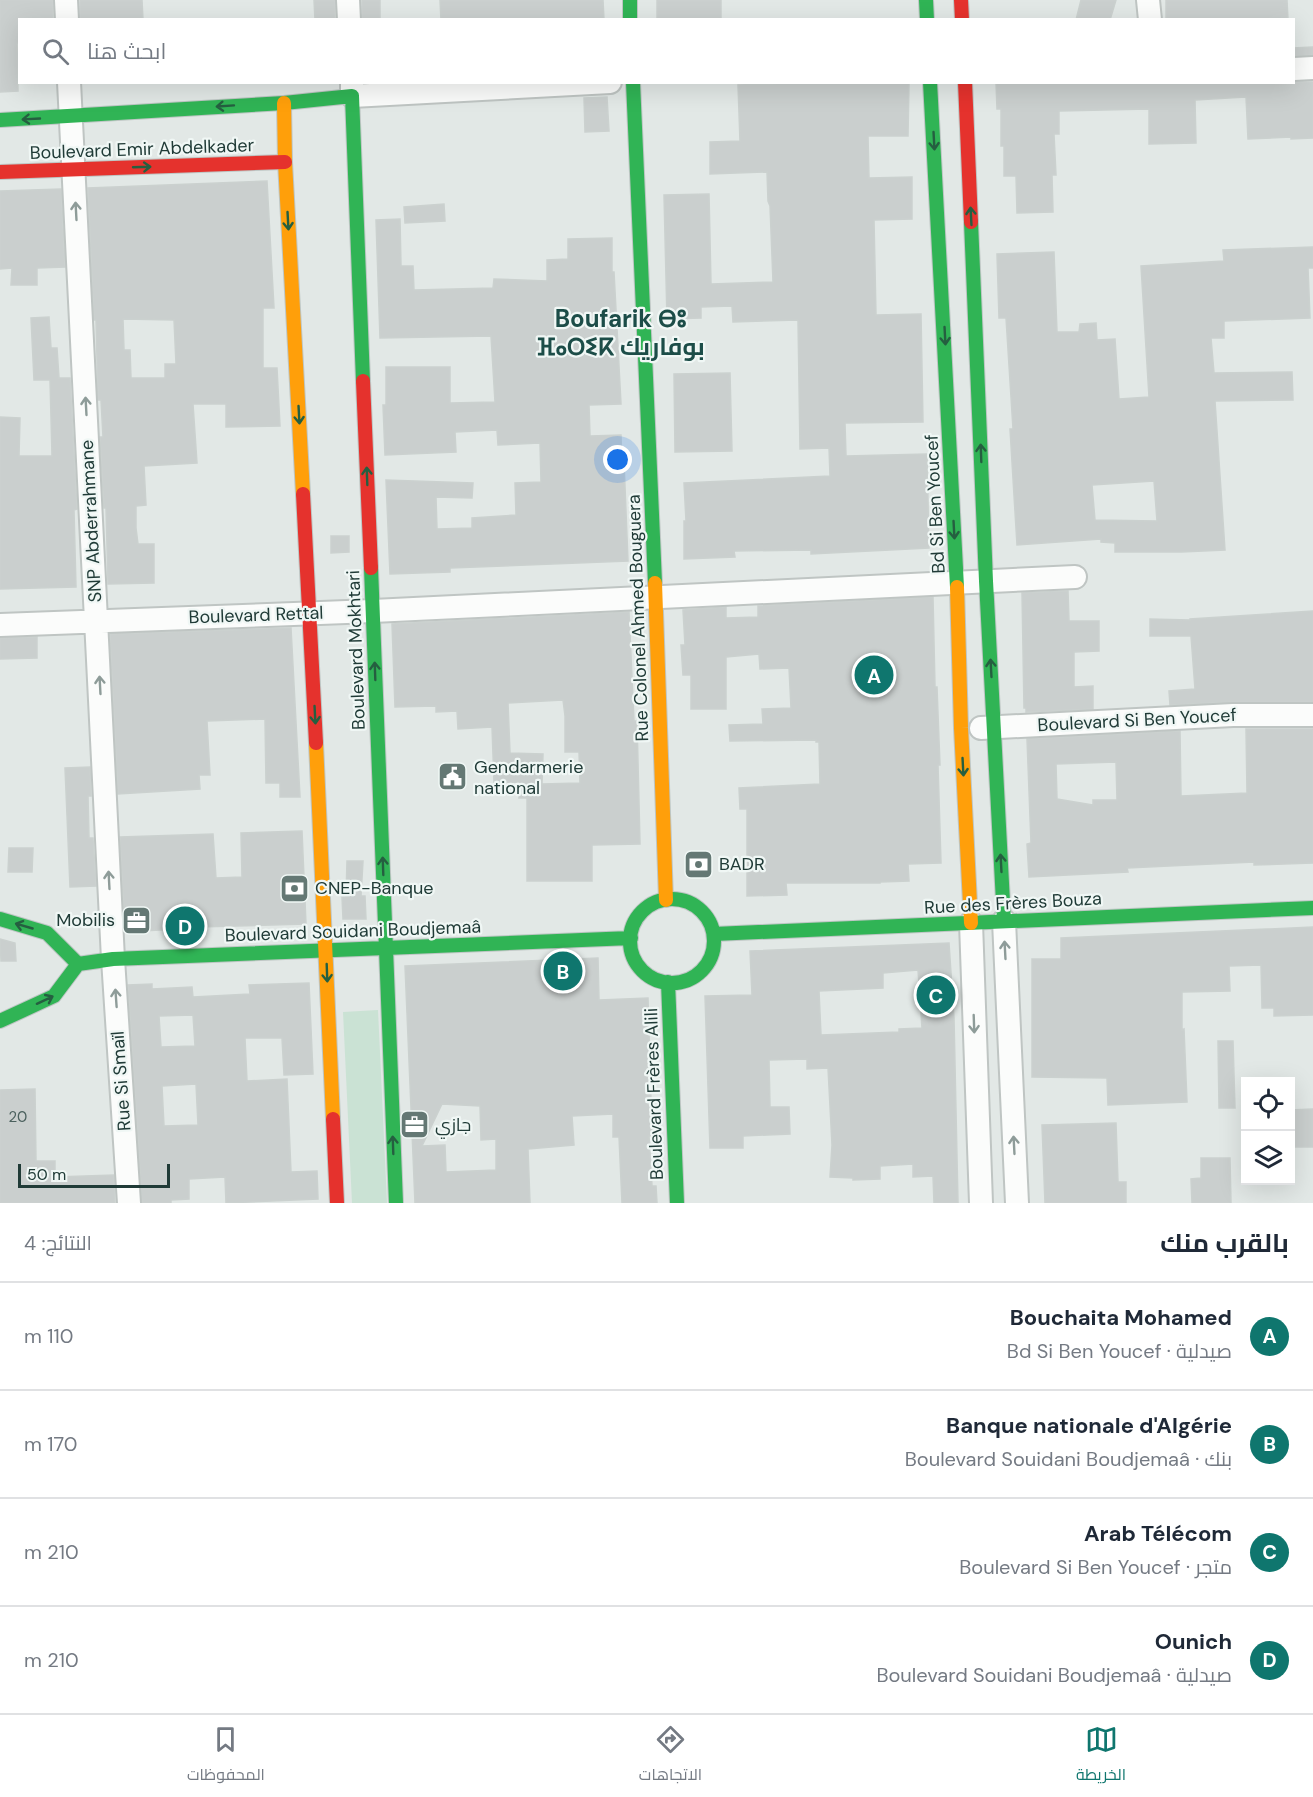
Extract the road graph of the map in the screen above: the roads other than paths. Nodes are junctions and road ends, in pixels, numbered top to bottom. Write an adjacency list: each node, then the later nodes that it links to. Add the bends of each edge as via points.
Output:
1 (66, 0): 7 (street)
2 (348, 0): 8 (street)
3 (630, 0): 9 (street)
4 (926, 0): 10 (street)
5 (961, 0): 11 (street)
6 (1148, 0): 12 (street)
7 (67, 18)
8 (349, 18)
9 (630, 18)
10 (927, 18)
11 (962, 18)
12 (1150, 18)
13 (1313, 68): 14 (street)
14 (1295, 69)
15 (69, 84): 22 (street, SNP Abderrahmane)
16 (536, 84): 20 (street)
17 (633, 84): 31 (street, Rue Colonel Ahmed Bouguera)
18 (930, 84): 27 (street, Bd Si Ben Youcef, one-way to 27)
19 (965, 84): 27 (street, Bd Si Ben Youcef, one-way to 19)
20 (352, 89): 21 (street, Boulevard Emir Abdelkader); 32 (street, Boulevard Mokhtari, one-way to 20)
21 (284, 103): 22 (street, Boulevard Emir Abdelkader, one-way to 22); 24 (street)
22 (70, 116): 23 (street, Boulevard Emir Abdelkader, one-way to 23); 25 (street, SNP Abderrahmane)
23 (0, 120)
24 (285, 162): 25 (street, Boulevard Emir Abdelkader, one-way to 24); 33 (street, one-way to 33)
25 (74, 169): 26 (street, Boulevard Emir Abdelkader); 34 (street, SNP Abderrahmane, one-way to 25)
26 (0, 172)
27 (956, 251): 29 (street, Bd Si Ben Youcef, one-way to 27); 30 (street, Bd Si Ben Youcef, one-way to 30)
28 (1075, 577): 29 (street, Boulevard Rettal)
29 (986, 581): 30 (street, Boulevard Rettal); 38 (street, Bd Si Ben Youcef, one-way to 29)
30 (957, 583): 31 (street, Boulevard Rettal); 37 (street, Bd Si Ben Youcef)
31 (656, 597): 32 (street, Boulevard Rettal); 39 (street, Rue Colonel Ahmed Bouguera)
32 (372, 611): 33 (street, Boulevard Rettal); 46 (street, Boulevard Mokhtari, one-way to 32)
33 (310, 614): 34 (street, Boulevard Rettal); 47 (street, one-way to 47)
34 (96, 621): 35 (street, Boulevard Rettal); 48 (street, SNP Abderrahmane, one-way to 34)
35 (0, 625)
36 (1313, 715): 38 (street, Boulevard Si Ben Youcef, via 1233,715)
37 (961, 728): 38 (street, Boulevard Si Ben Youcef); 43 (street, Bd Si Ben Youcef, one-way to 43)
38 (995, 728): 42 (street, Bd Si Ben Youcef, one-way to 38)
39 (666, 900): 44 (street, via 679,900 702,911); 45 (street, via 642,913)
40 (1313, 908): 42 (street, Rue des Frères Bouza)
41 (0, 919): 49 (street, one-way to 41, via 47,933)
42 (1004, 921): 43 (street, Rue des Frères Bouza); 57 (street, one-way to 42)
43 (971, 923): 44 (street, Rue des Frères Bouza); 56 (street, one-way to 56)
44 (714, 934): 50 (street, via 714,950 708,964 697,975)
45 (631, 938): 46 (street, Boulevard Souidani Boudjemaâ); 50 (street, via 634,957 644,972)
46 (386, 948): 47 (street, Boulevard Souidani Boudjemaâ); 54 (street, Boulevard Mokhtari, one-way to 46)
47 (327, 950): 48 (street, Boulevard Souidani Boudjemaâ); 53 (street, one-way to 53)
48 (113, 959): 49 (street, Boulevard Souidani Boudjemaâ); 52 (street, Rue Si Smaïl, one-way to 48)
49 (78, 964): 51 (street, one-way to 49, via 54,996)
50 (668, 982): 55 (street, Boulevard Frères Alili)
51 (0, 1021)
52 (129, 1203)
53 (337, 1203)
54 (396, 1203)
55 (677, 1203)
56 (981, 1203)
57 (1017, 1203)

